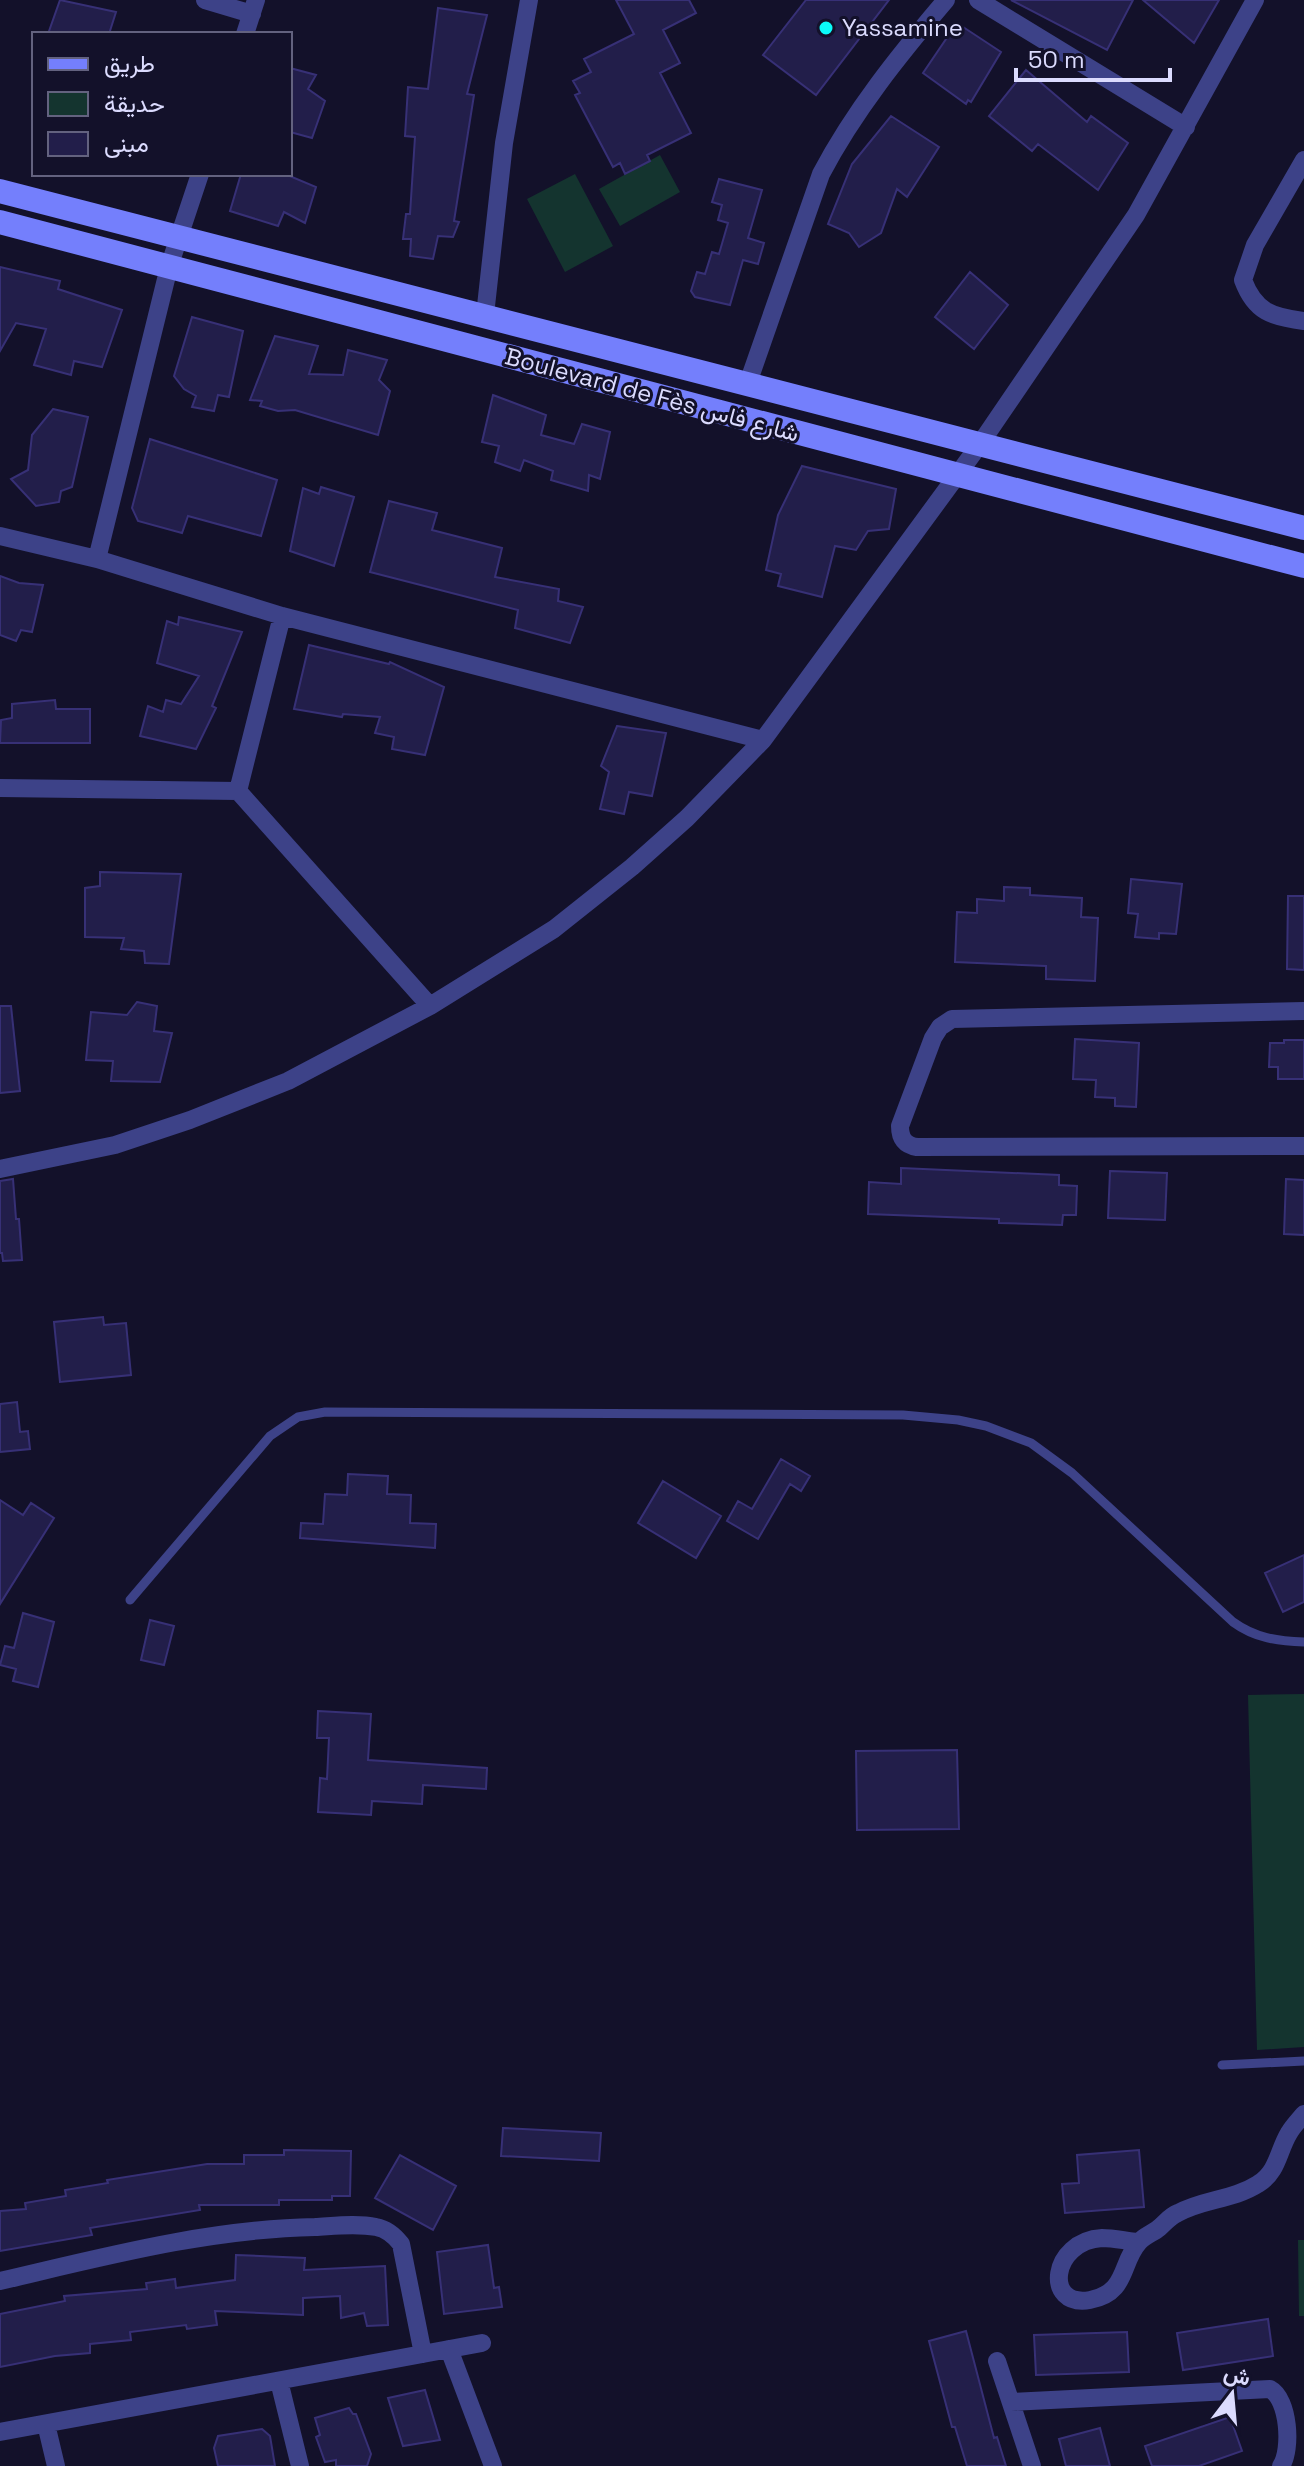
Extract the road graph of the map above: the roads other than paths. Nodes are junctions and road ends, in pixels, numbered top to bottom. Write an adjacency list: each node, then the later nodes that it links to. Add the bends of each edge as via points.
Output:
1 (205, 0): 6 (street)
2 (529, 0): 15 (street, via 504,143)
3 (946, 0): 17 (street, via 910,42 821,174)
4 (978, 0): 8 (street)
5 (1255, 0): 8 (street)
6 (254, 7): 7 (street)
7 (246, 32)
8 (1186, 127): 18 (street, via 1136,215)
9 (1304, 160): 16 (street, via 1255,245 1243,280 1250,298 1276,318)
10 (199, 176): 13 (street)
11 (0, 191): 13 (main road, Boulevard de Fès شارع فاس)
12 (0, 222): 14 (main road, Boulevard de Fès شارع فاس)
13 (179, 238): 14 (street); 15 (main road, Boulevard de Fès شارع فاس)
14 (169, 267): 19 (main road, Boulevard de Fès شارع فاس); 22 (street)
15 (485, 315): 17 (main road, Boulevard de Fès شارع فاس)
16 (1304, 321)
17 (748, 383): 18 (main road, Boulevard de Fès شارع فاس)
18 (980, 444): 19 (street); 20 (main road, Boulevard de Fès شارع فاس)
19 (958, 475): 23 (main road, Boulevard de Fès شارع فاس); 25 (street)
20 (1304, 528)
21 (0, 536): 22 (street)
22 (97, 559): 24 (street)
23 (1304, 566)
24 (282, 616): 25 (street); 27 (street)
25 (763, 740): 28 (street, via 621,876 554,929)
26 (0, 788): 27 (street)
27 (238, 791): 28 (street)
28 (430, 1006): 31 (street, via 288,1081 190,1120 115,1145)
29 (1304, 1011): 30 (street, via 952,1019 933,1038 900,1126 904,1142 917,1147)
30 (1304, 1146)
31 (0, 1169)
32 (130, 1600): 33 (lane, via 253,1454 285,1425 309,1414 903,1415 986,1426 1031,1443 1072,1473 1233,1622 1262,1638)
33 (1304, 1642)
34 (1304, 2061): 35 (lane)
35 (1222, 2065)
36 (1304, 2114): 37 (street, via 1259,2184 1175,2214)
37 (1138, 2242)
38 (0, 2281): 41 (street, via 259,2229 379,2227 401,2244)
39 (482, 2343): 40 (street)
40 (449, 2349): 41 (street); 50 (street)
41 (423, 2354): 43 (street)
42 (997, 2361): 44 (street)
43 (279, 2381): 45 (street); 49 (street)
44 (1011, 2402): 46 (street, via 1265,2388 1279,2395); 51 (street)
45 (46, 2424): 47 (street); 48 (street)
46 (1295, 2427): 52 (street)
47 (0, 2432)
48 (56, 2466)
49 (300, 2466)
50 (493, 2466)
51 (1032, 2466)
52 (1281, 2466)

